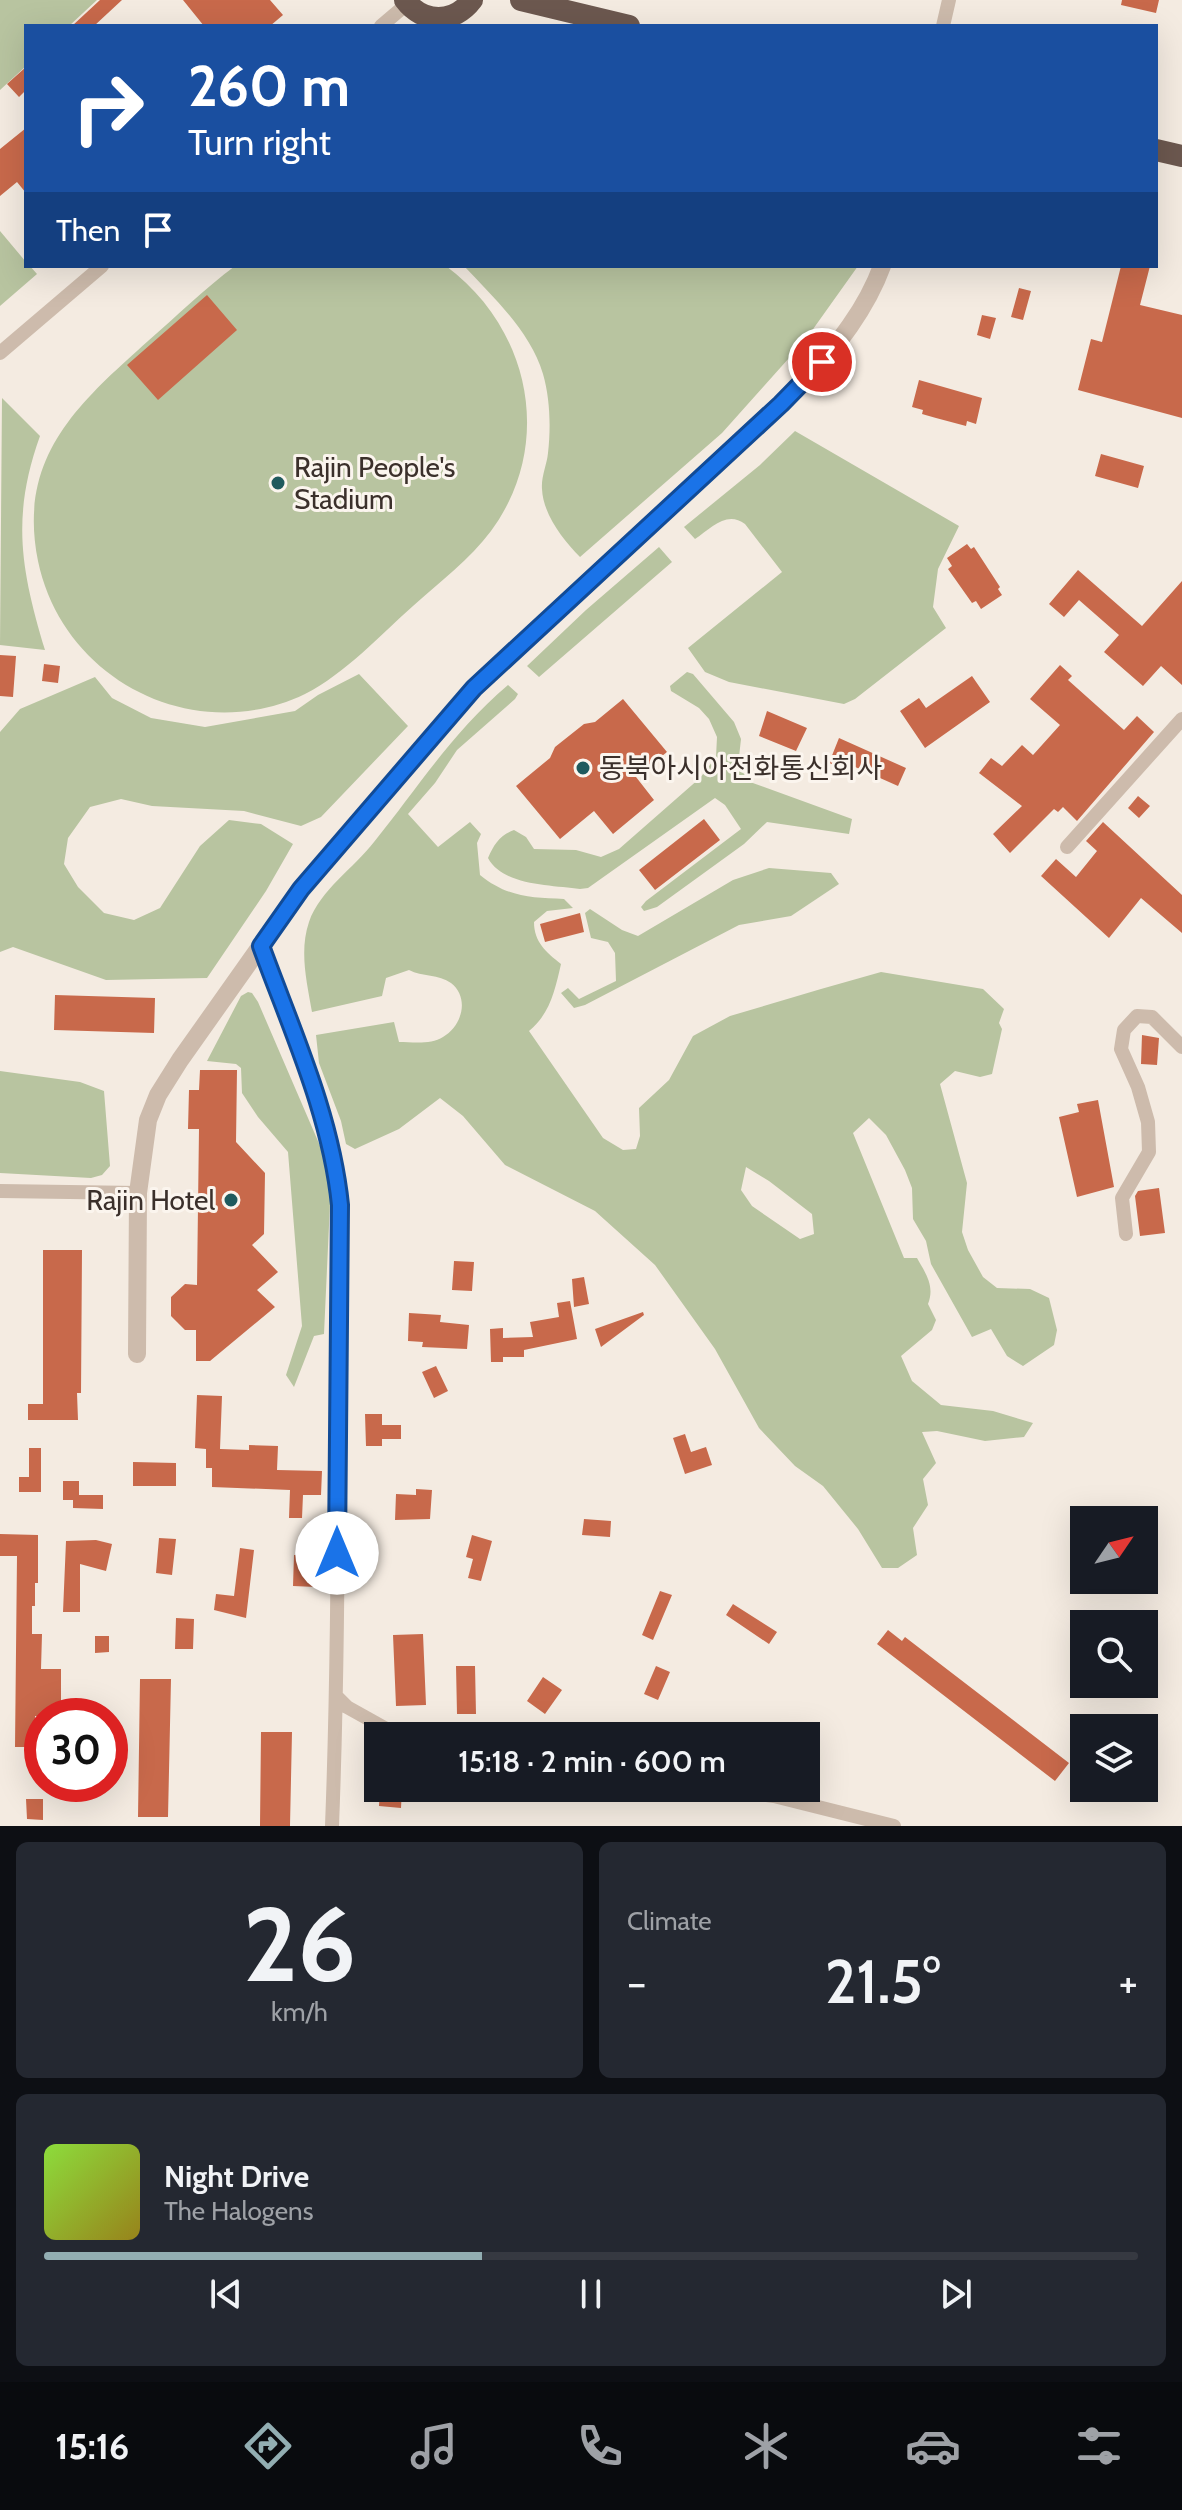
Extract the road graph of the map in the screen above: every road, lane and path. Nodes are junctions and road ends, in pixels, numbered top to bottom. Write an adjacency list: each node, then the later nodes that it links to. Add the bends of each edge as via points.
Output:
1 (472, 0): 4 (highway, via 442,19 423,15)
2 (521, 0): 6 (highway)
3 (949, 0): 7 (street)
4 (406, 2): 5 (street)
5 (383, 24)
6 (621, 24)
7 (943, 24)
8 (1158, 150): 9 (highway)
9 (1182, 156)
10 (100, 268): 12 (street)
11 (881, 268): 15 (street, via 838,345 807,379 474,688 301,889)
12 (0, 353)
13 (1182, 719): 14 (street)
14 (1067, 847)
15 (261, 946): 18 (street, via 158,1095 148,1120); 21 (street, via 322,1114 340,1205)
16 (1182, 1047): 19 (street, via 1152,1017 1137,1016 1124,1030 1121,1049 1148,1122 1149,1152 1122,1198)
17 (0, 1191): 18 (street)
18 (138, 1193): 20 (street)
19 (1126, 1234)
20 (137, 1354)
21 (337, 1697): 22 (street); 24 (street)
22 (374, 1722)
23 (798, 1802): 25 (street)
24 (332, 1826)
25 (894, 1826)

